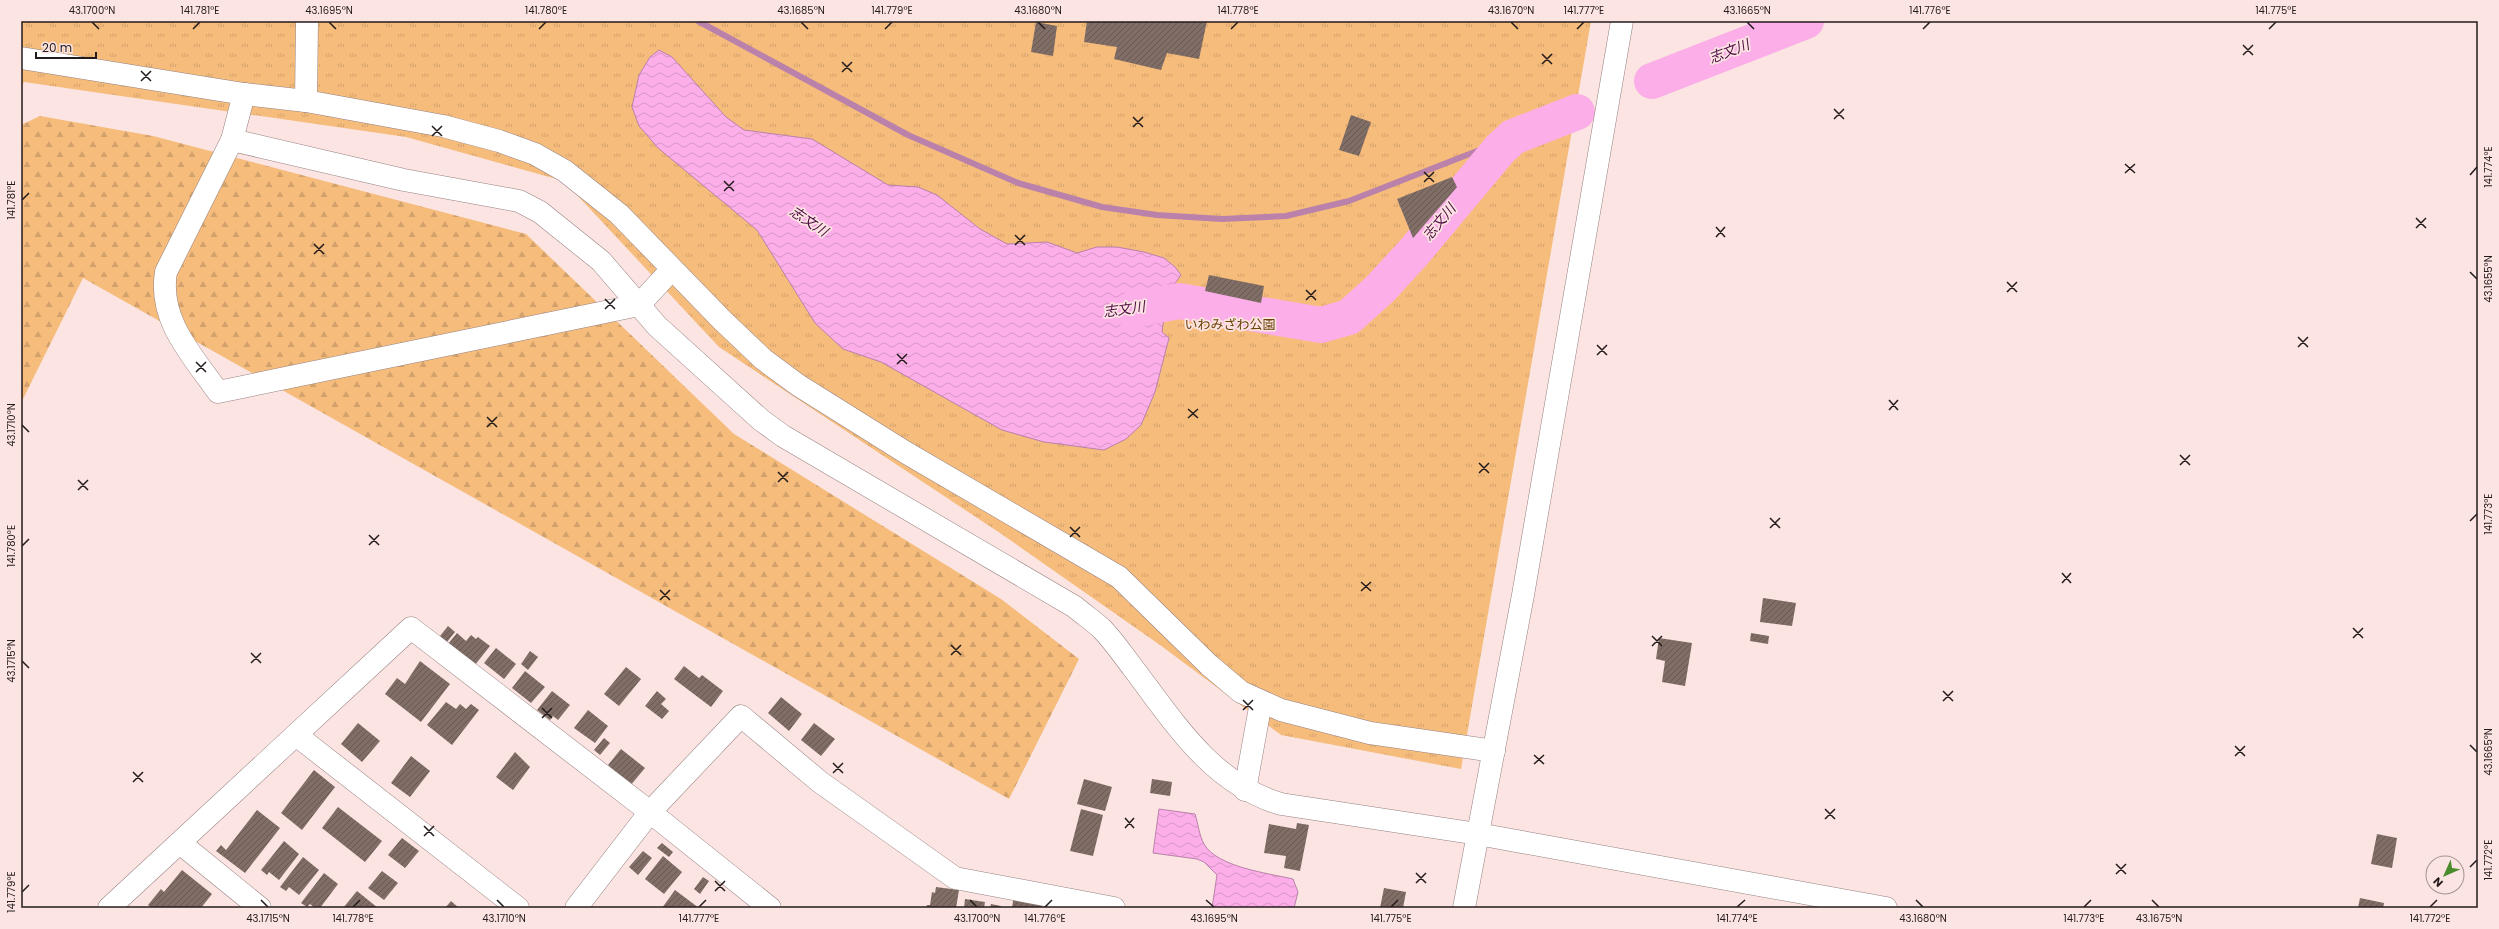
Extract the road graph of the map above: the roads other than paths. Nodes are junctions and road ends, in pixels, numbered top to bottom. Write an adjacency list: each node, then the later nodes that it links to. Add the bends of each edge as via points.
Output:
1 (307, 21): 5 (street)
2 (1622, 21): 11 (street)
3 (21, 58): 4 (street)
4 (244, 94): 5 (street); 6 (street)
5 (306, 101): 7 (street, via 443,126 535,154 565,171 619,214)
6 (232, 140): 8 (street, via 404,180 519,201 540,212 601,261); 8 (street, via 166,272 163,289 169,318 218,392)
7 (672, 269): 8 (street); 9 (street, via 769,364 905,452 1120,578 1209,665 1241,692)
8 (639, 305): 12 (street, via 657,326 700,366 783,436 1075,607 1101,628 1207,761)
9 (1261, 702): 11 (street, via 1281,710 1370,733); 12 (street)
10 (296, 735): 13 (street, via 411,628); 15 (street); 18 (street)
11 (1494, 752): 14 (street)
12 (1245, 790): 14 (street, via 1281,804)
13 (650, 812): 19 (street); 20 (street); 21 (street, via 741,716 820,782 955,878)
14 (1478, 834): 22 (street); 23 (street)
15 (180, 843): 16 (street); 17 (street)
16 (109, 908)
17 (260, 908)
18 (518, 908)
19 (576, 908)
20 (770, 908)
21 (1114, 908)
22 (1464, 908)
23 (1886, 908)

